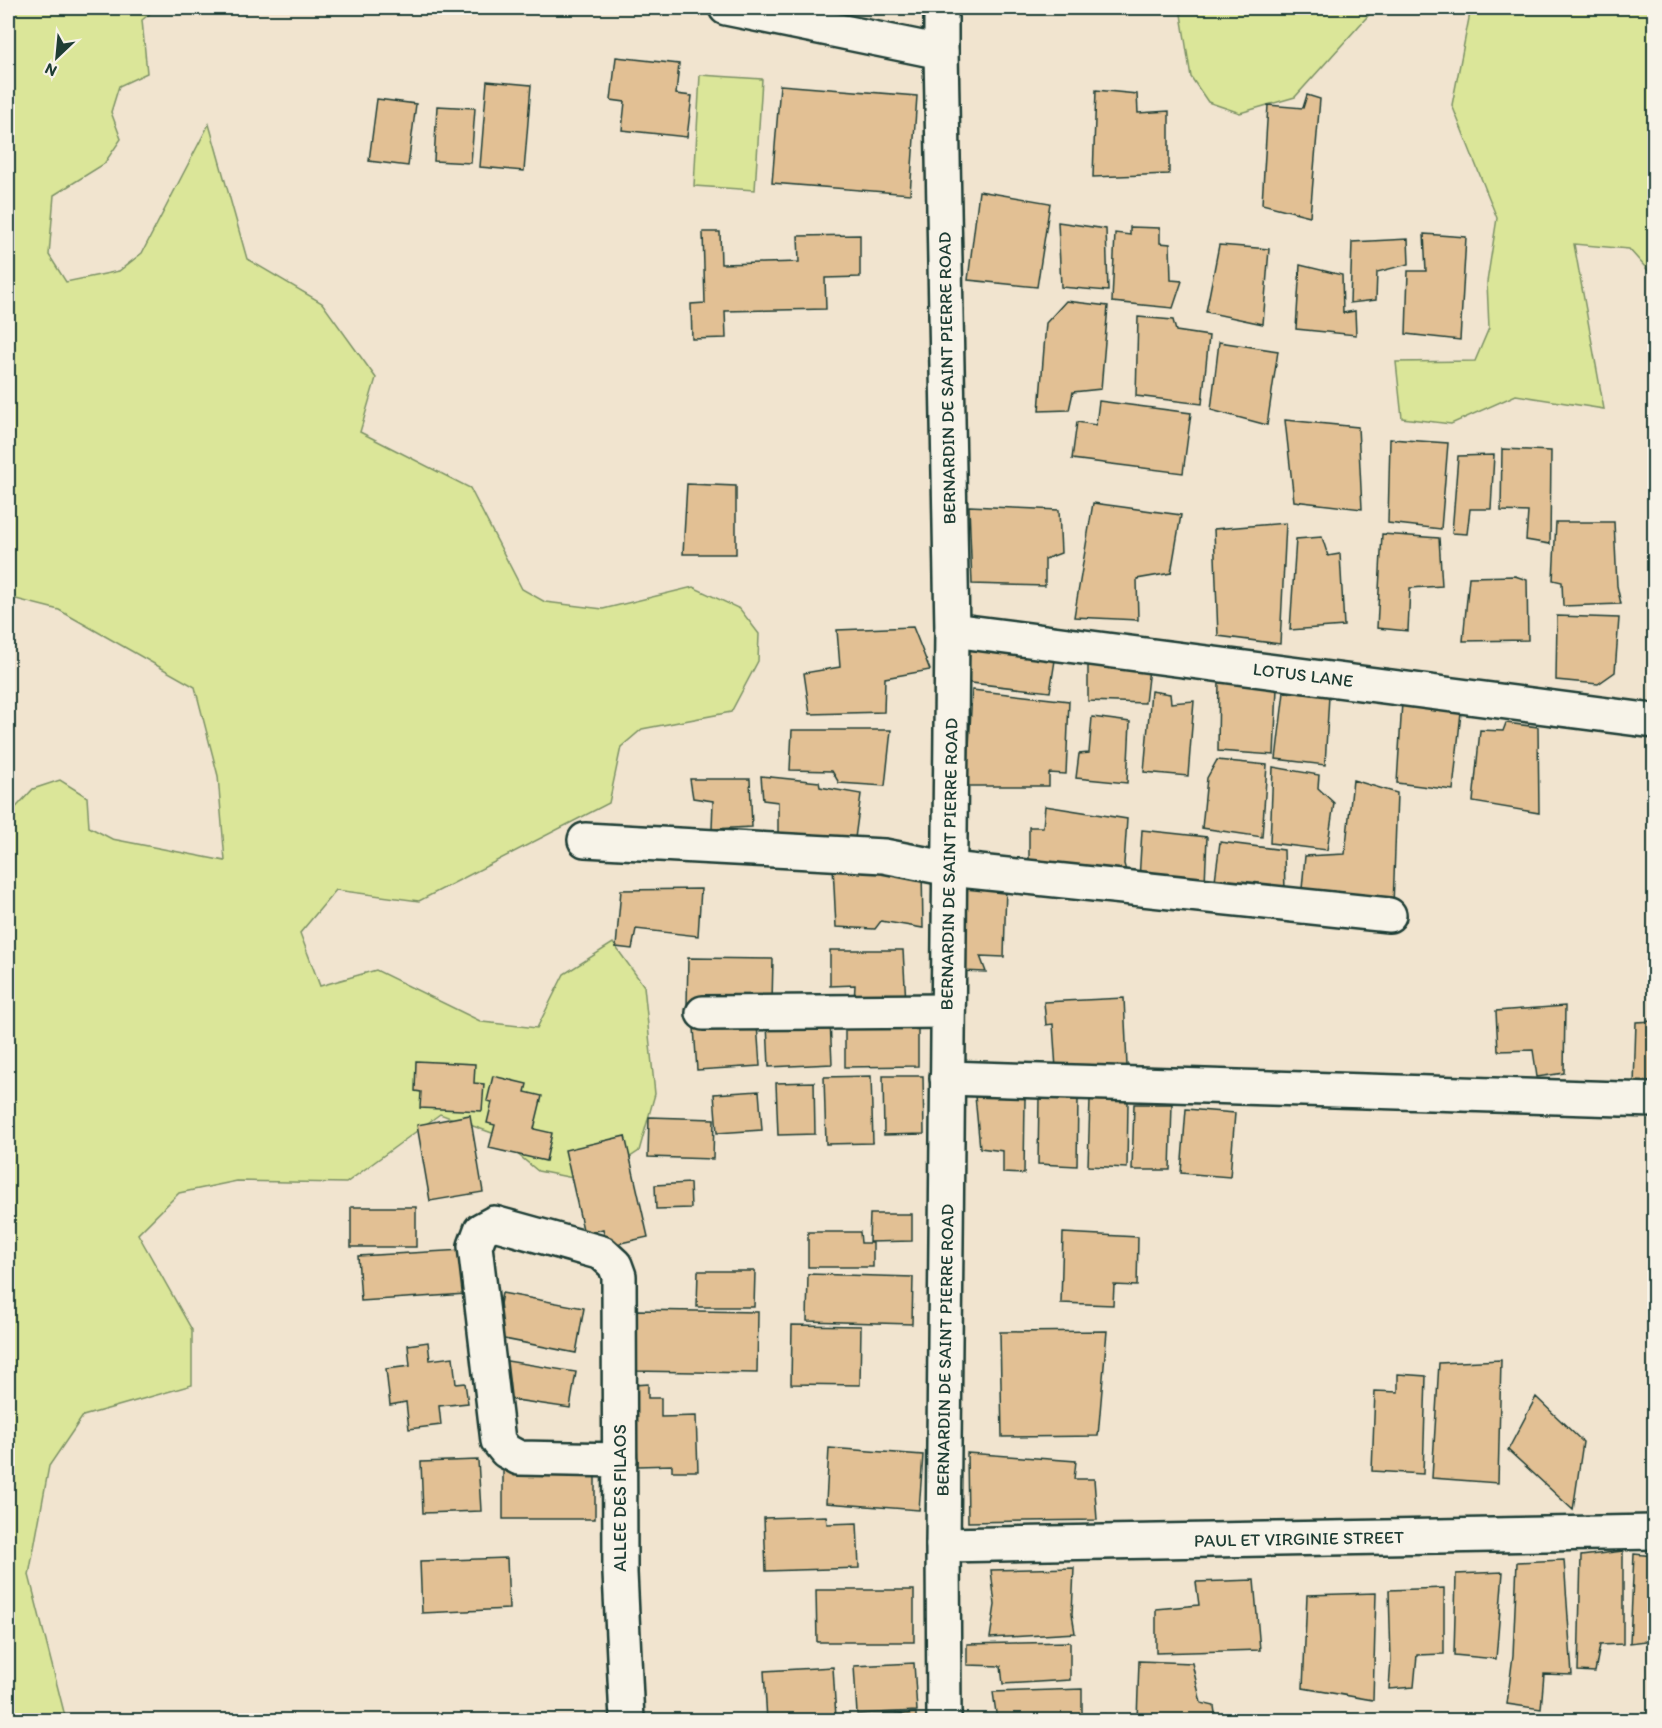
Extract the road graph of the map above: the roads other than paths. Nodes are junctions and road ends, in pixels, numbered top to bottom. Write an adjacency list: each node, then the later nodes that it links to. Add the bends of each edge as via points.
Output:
1 (726, 8): 3 (street)
2 (941, 8): 3 (street, BERNARDIN DE SAINT PIERRE ROAD)
3 (941, 52): 4 (street, BERNARDIN DE SAINT PIERRE ROAD)
4 (952, 630): 5 (street, LOTUS LANE); 7 (street, BERNARDIN DE SAINT PIERRE ROAD)
5 (1654, 721)
6 (585, 840): 7 (street, via 884,856)
7 (950, 869): 8 (street); 9 (street, BERNARDIN DE SAINT PIERRE ROAD)
8 (1389, 915)
9 (948, 1011): 10 (street); 11 (street, BERNARDIN DE SAINT PIERRE ROAD)
10 (703, 1013)
11 (947, 1078): 12 (street); 15 (street, BERNARDIN DE SAINT PIERRE ROAD)
12 (1654, 1100)
13 (620, 1460): 13 (street, ALLEE DES FILAOS, via 619,1276 615,1265 603,1253 494,1223 481,1230 475,1246 498,1441 519,1458); 16 (street, ALLEE DES FILAOS, via 620,1573)
14 (1654, 1532): 15 (street, PAUL ET VIRGINIE STREET)
15 (943, 1545): 17 (street, BERNARDIN DE SAINT PIERRE ROAD)
16 (627, 1720)
17 (944, 1720)

